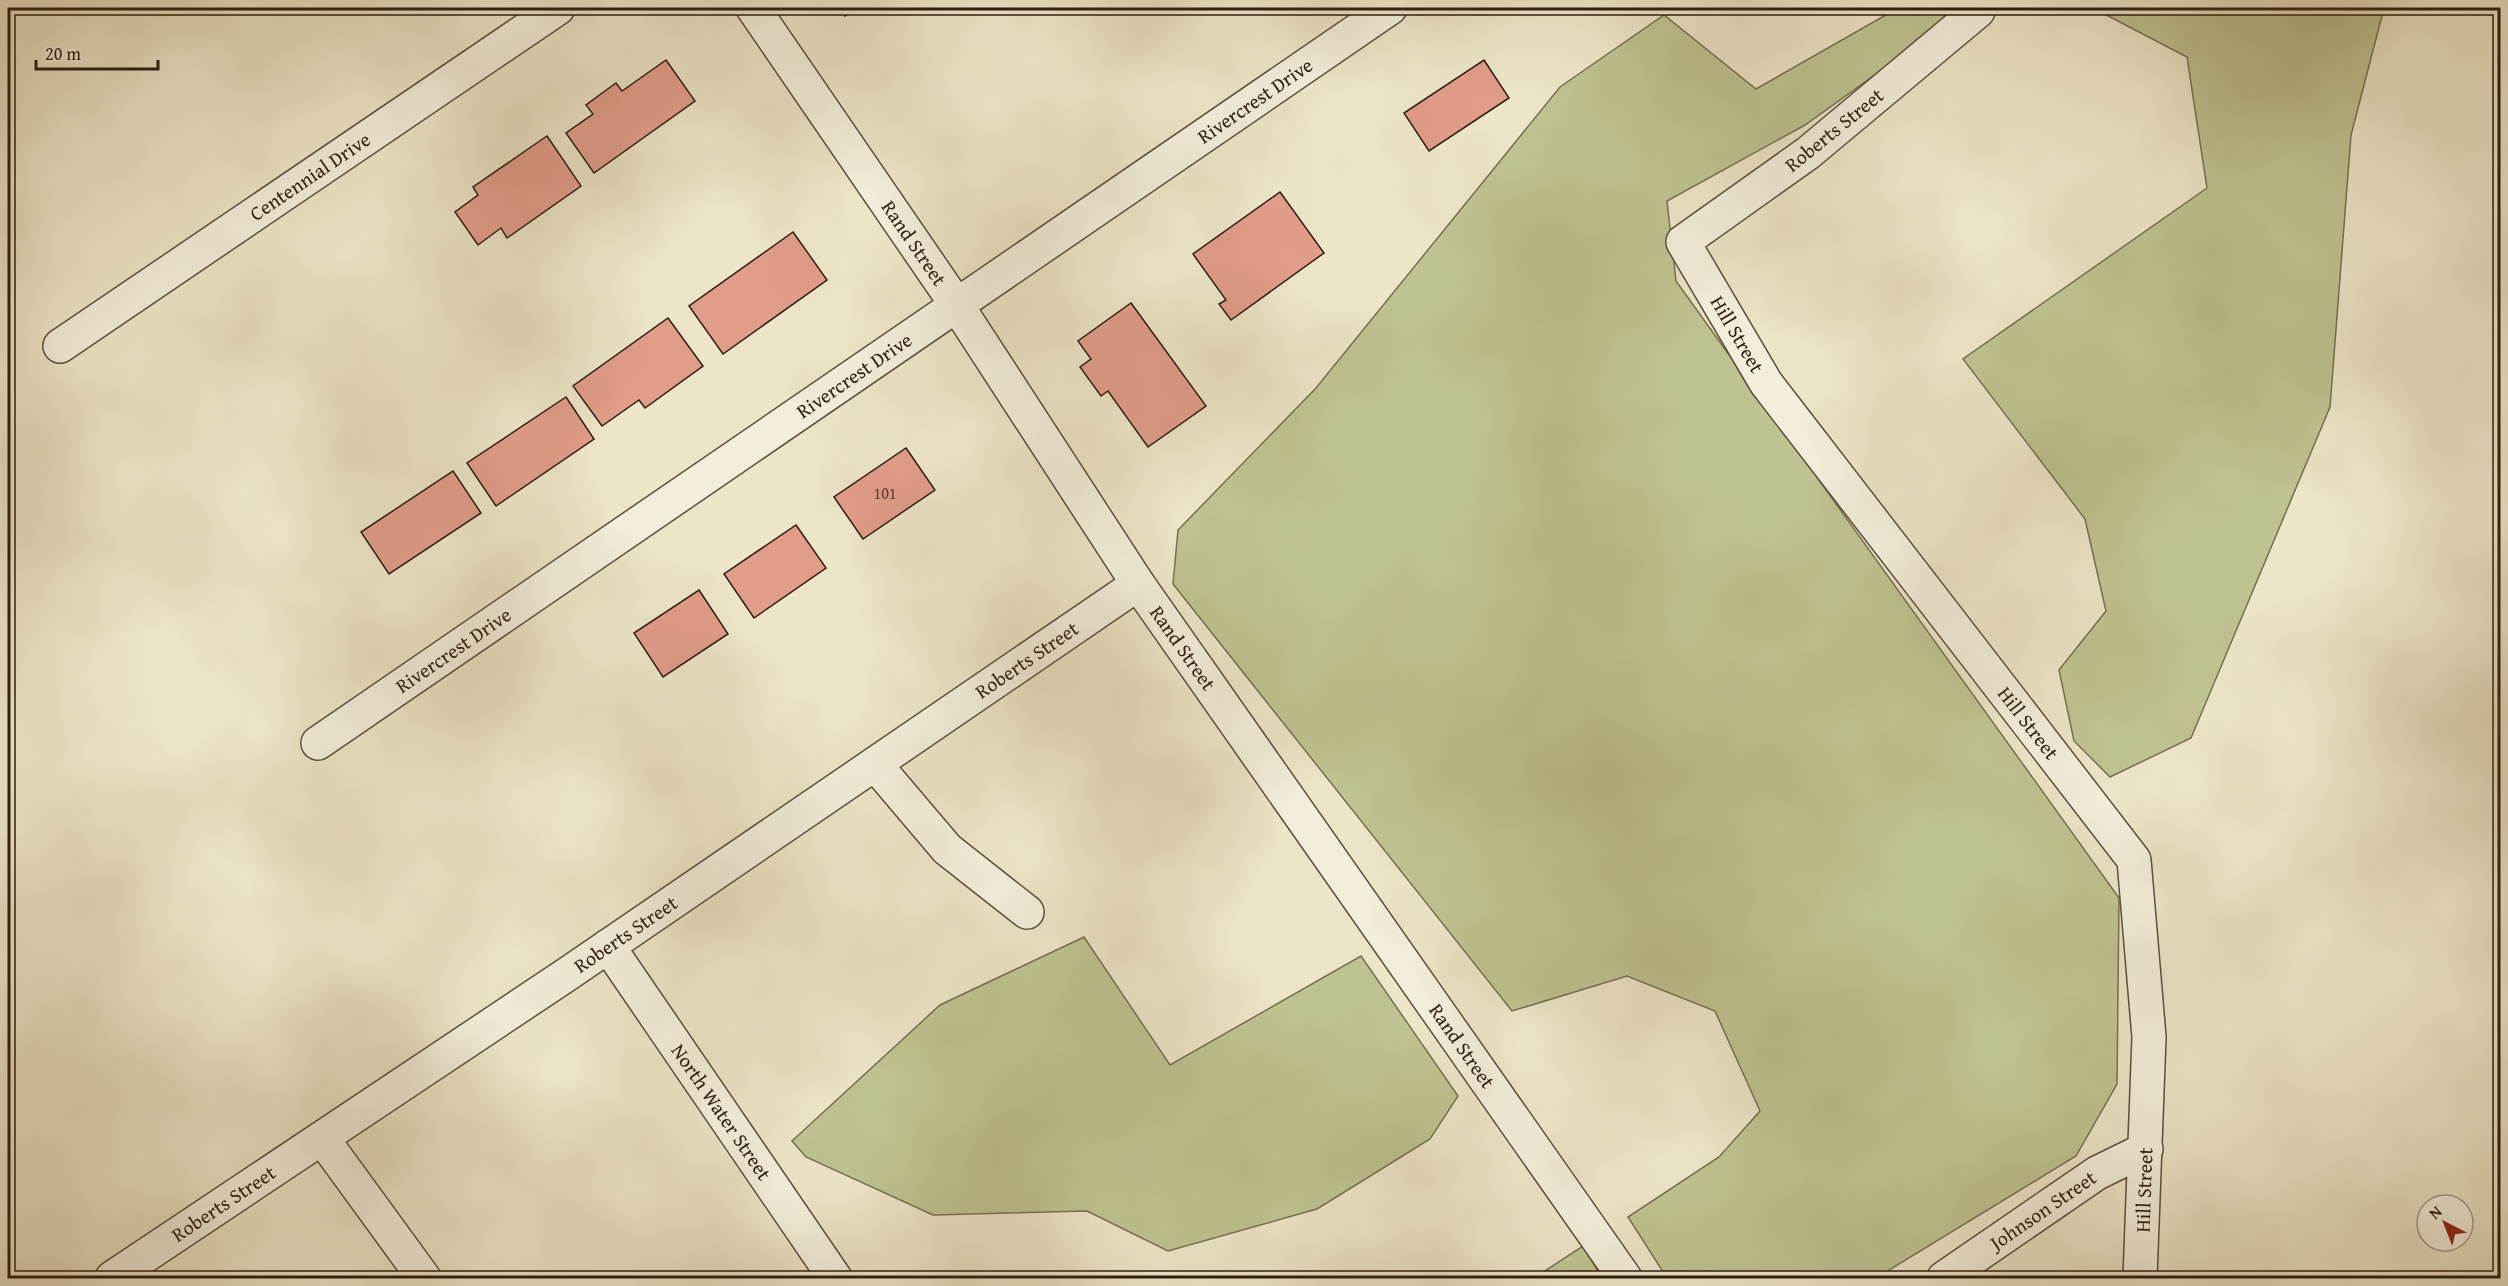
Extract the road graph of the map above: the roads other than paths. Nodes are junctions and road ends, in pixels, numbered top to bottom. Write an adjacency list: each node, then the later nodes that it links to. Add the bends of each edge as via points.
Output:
1 (558, 8): 7 (street, Centennial Drive)
2 (753, 8): 6 (street, Rand Street)
3 (1390, 8): 6 (street, Rivercrest Drive)
4 (1978, 11): 5 (street, Roberts Street, via 1808,153)
5 (1683, 242): 14 (street, Hill Street, via 1766,383 2134,860 2150,1037)
6 (956, 304): 8 (street, Rand Street); 9 (street, Rivercrest Drive)
7 (60, 346)
8 (1138, 584): 10 (street, Roberts Street); 18 (street, Rand Street)
9 (318, 743)
10 (875, 764): 11 (street, via 947,849); 12 (street, Roberts Street)
11 (1027, 912)
12 (608, 946): 13 (street, Roberts Street); 17 (street, North Water Street)
13 (322, 1138): 15 (street, Roberts Street); 16 (street)
14 (2146, 1149): 19 (street, Johnson Street, via 2097,1173); 20 (street, Hill Street)
15 (112, 1278)
16 (424, 1278)
17 (835, 1278)
18 (1625, 1278)
19 (1944, 1278)
20 (2140, 1278)

